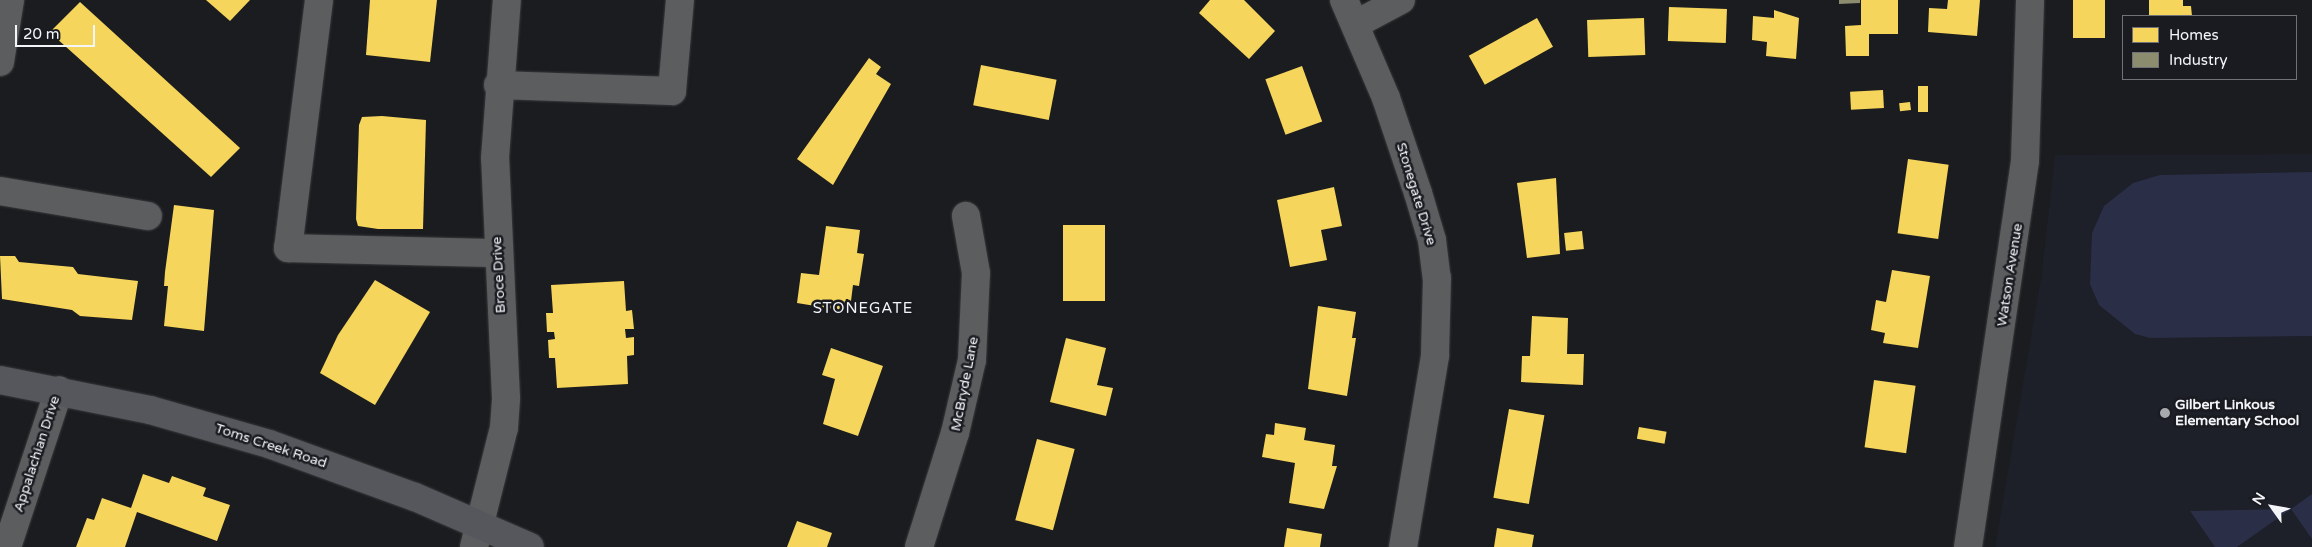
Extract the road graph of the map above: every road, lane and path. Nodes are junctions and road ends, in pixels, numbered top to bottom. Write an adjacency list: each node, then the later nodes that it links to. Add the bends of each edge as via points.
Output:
1 (10, 0): 9 (street)
2 (318, 0): 14 (street, via 288,248)
3 (507, 0): 10 (street, Broce Drive)
4 (680, 0): 10 (street, via 672,91)
5 (1344, 0): 8 (street, Stonegate Drive)
6 (1401, 0): 8 (street)
7 (2030, 0): 22 (street, Watson Avenue, via 2025,161)
8 (1356, 24): 21 (street, Stonegate Drive, via 1418,193 1437,278 1434,356)
9 (0, 62)
10 (498, 85): 14 (street, Broce Drive)
11 (0, 191): 12 (street)
12 (148, 216)
13 (966, 216): 20 (street, McBryde Lane, via 976,274 972,360 956,433)
14 (497, 252): 17 (street, Broce Drive, via 506,398 504,428)
15 (0, 380): 16 (main road, Toms Creek Road)
16 (59, 390): 17 (main road, Toms Creek Road, via 269,444); 18 (street, Appalachian Drive)
17 (476, 536): 19 (main road, Toms Creek Road)
18 (6, 547)
19 (530, 547)
20 (919, 547)
21 (1403, 547)
22 (1968, 547)

